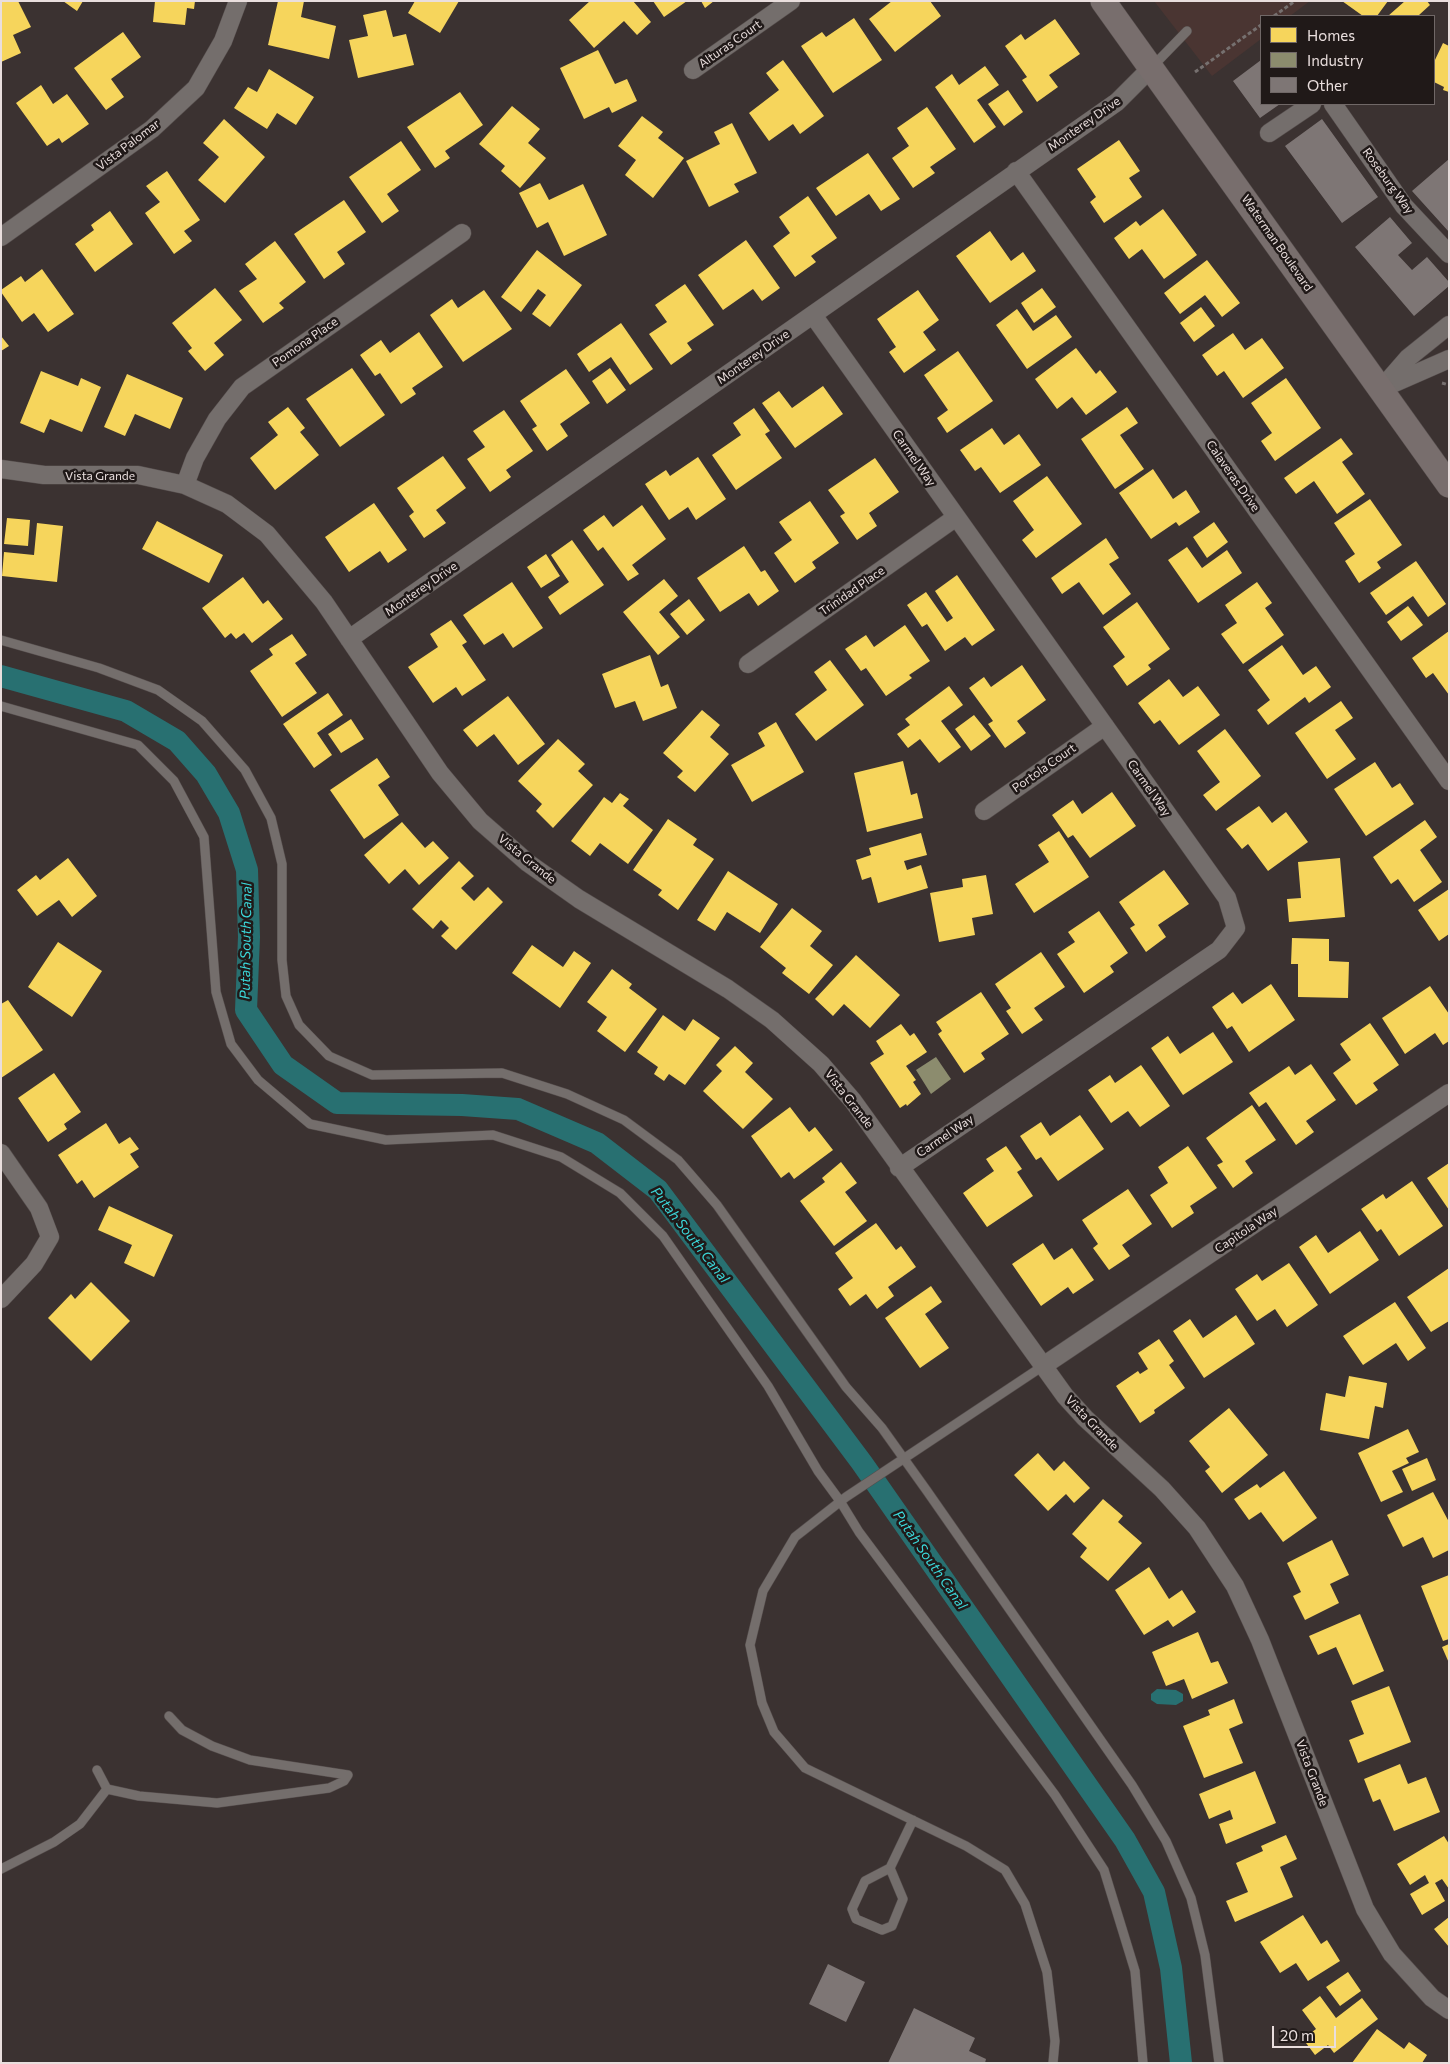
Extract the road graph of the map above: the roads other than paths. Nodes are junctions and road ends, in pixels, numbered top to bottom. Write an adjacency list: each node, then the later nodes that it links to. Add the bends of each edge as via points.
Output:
1 (238, 1): 12 (street, Vista Palomar, via 223,41 196,88 152,129)
2 (791, 1): 6 (street, Alturas Court)
3 (1103, 1): 5 (main road, Waterman Boulevard)
4 (1187, 31): 5 (lane)
5 (1151, 68): 10 (street, Monterey Drive, via 1116,102); 17 (main road, Waterman Boulevard)
6 (693, 70)
7 (1311, 105): 9 (street)
8 (1334, 105): 13 (street, Roseburg Way, via 1404,206)
9 (1269, 133)
10 (1016, 171): 14 (street, Monterey Drive); 27 (street, Calaveras Drive)
11 (462, 232): 19 (street, Pomona Place, via 242,388 217,419 195,458)
12 (1, 237)
13 (1449, 254)
14 (813, 315): 21 (street, Carmel Way); 22 (street, Monterey Drive)
15 (1449, 325): 17 (street, via 1408,358)
16 (1449, 360): 17 (street)
17 (1381, 389): 20 (main road, Waterman Boulevard)
18 (1, 469): 19 (street, Vista Grande, via 44,475 138,475)
19 (185, 485): 22 (street, Vista Grande, via 227,504 267,534 324,602)
20 (1449, 485)
21 (956, 518): 24 (street, Trinidad Place); 26 (street, Carmel Way)
22 (349, 638): 31 (street, Vista Grande, via 440,773 480,820 528,863 579,898 728,989 772,1020 821,1064 853,1101)
23 (1, 640): 34 (lane, via 99,668 158,690 202,721 244,770 271,818 282,864 282,960 286,996 299,1025 329,1056 372,1075 502,1073 568,1094 624,1120 678,1160 717,1205 846,1387)
24 (748, 664)
25 (1, 706): 35 (lane, via 138,745 174,781 204,837 216,992 231,1044 258,1080 310,1124 386,1140 493,1135 562,1157 620,1193 663,1236 768,1386 818,1471)
26 (1105, 726): 28 (street, Portola Court); 31 (street, Carmel Way, via 1227,898 1236,928 1218,950)
27 (1449, 781)
28 (984, 811)
29 (1449, 1093): 33 (street, Capitola Way)
30 (1, 1153): 32 (street, via 39,1208 50,1237 34,1264)
31 (900, 1168): 33 (street, Vista Grande)
32 (1, 1299)
33 (1043, 1366): 34 (lane); 42 (street, Vista Grande, via 1085,1418 1162,1489 1197,1528 1235,1586 1260,1640 1365,1909 1392,1954 1432,1998)
34 (904, 1458): 35 (lane); 45 (lane, via 1132,1784 1166,1841 1191,1898 1206,1955)
35 (843, 1499): 39 (lane, via 795,1537 763,1590 750,1645 762,1703 774,1732 805,1768); 44 (lane, via 859,1532 1055,1795 1104,1870 1135,1971)
36 (169, 1716): 38 (lane, via 182,1730 212,1746 250,1760 348,1775 344,1781 329,1788 217,1803 140,1796)
37 (97, 1770): 38 (lane)
38 (107, 1789): 41 (lane, via 80,1824 54,1842)
39 (913, 1820): 40 (lane); 43 (lane, via 1005,1870 1025,1904 1047,1972 1055,2041)
40 (890, 1868): 40 (lane, via 903,1899 892,1926 882,1930 856,1919 852,1909 864,1881)
41 (1, 1869)
42 (1449, 2010)
43 (1053, 2063)
44 (1143, 2063)
45 (1219, 2063)

